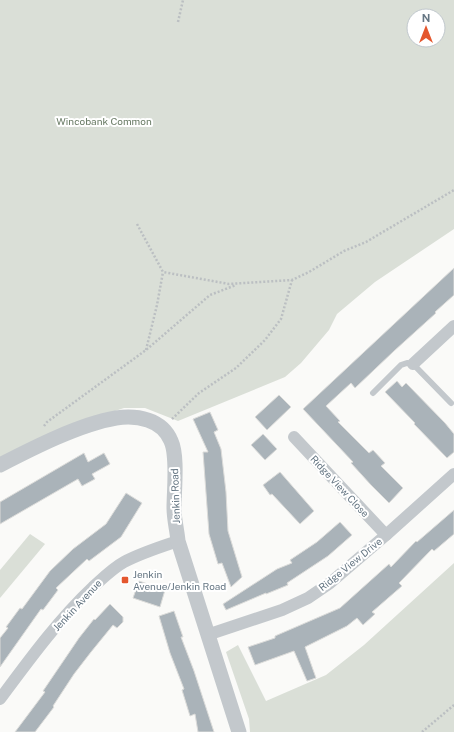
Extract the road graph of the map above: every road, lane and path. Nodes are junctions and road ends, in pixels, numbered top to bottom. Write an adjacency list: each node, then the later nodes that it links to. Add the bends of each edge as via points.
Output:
1 (183, 0): 2 (path)
2 (178, 22)
3 (454, 190): 6 (path, via 366,242 344,251)
4 (137, 224): 5 (path)
5 (163, 272): 7 (path); 9 (path)
6 (292, 280): 7 (path); 13 (path, via 281,319 264,340 236,368 199,393)
7 (238, 284): 9 (path, via 210,295)
8 (454, 326): 10 (street)
9 (146, 350): 15 (path, via 47,422 42,429)
10 (413, 364): 11 (lane, via 401,366); 12 (lane)
11 (373, 393)
12 (451, 403)
13 (162, 428): 15 (street, via 151,420 136,417 116,418); 19 (street, Jenkin Road, via 171,441 174,458 174,510)
14 (294, 438): 18 (street, Ridge View Close)
15 (41, 445): 16 (street)
16 (0, 465)
17 (454, 474): 18 (street, Ridge View Drive)
18 (386, 535): 20 (street, Ridge View Drive, via 330,583 308,598 282,610)
19 (178, 541): 20 (street, Jenkin Road); 21 (street, Jenkin Avenue, via 123,562 104,576 58,624)
20 (208, 635): 23 (street, Jenkin Road)
21 (0, 699)
22 (454, 705): 24 (path)
23 (239, 732)
24 (422, 732)

